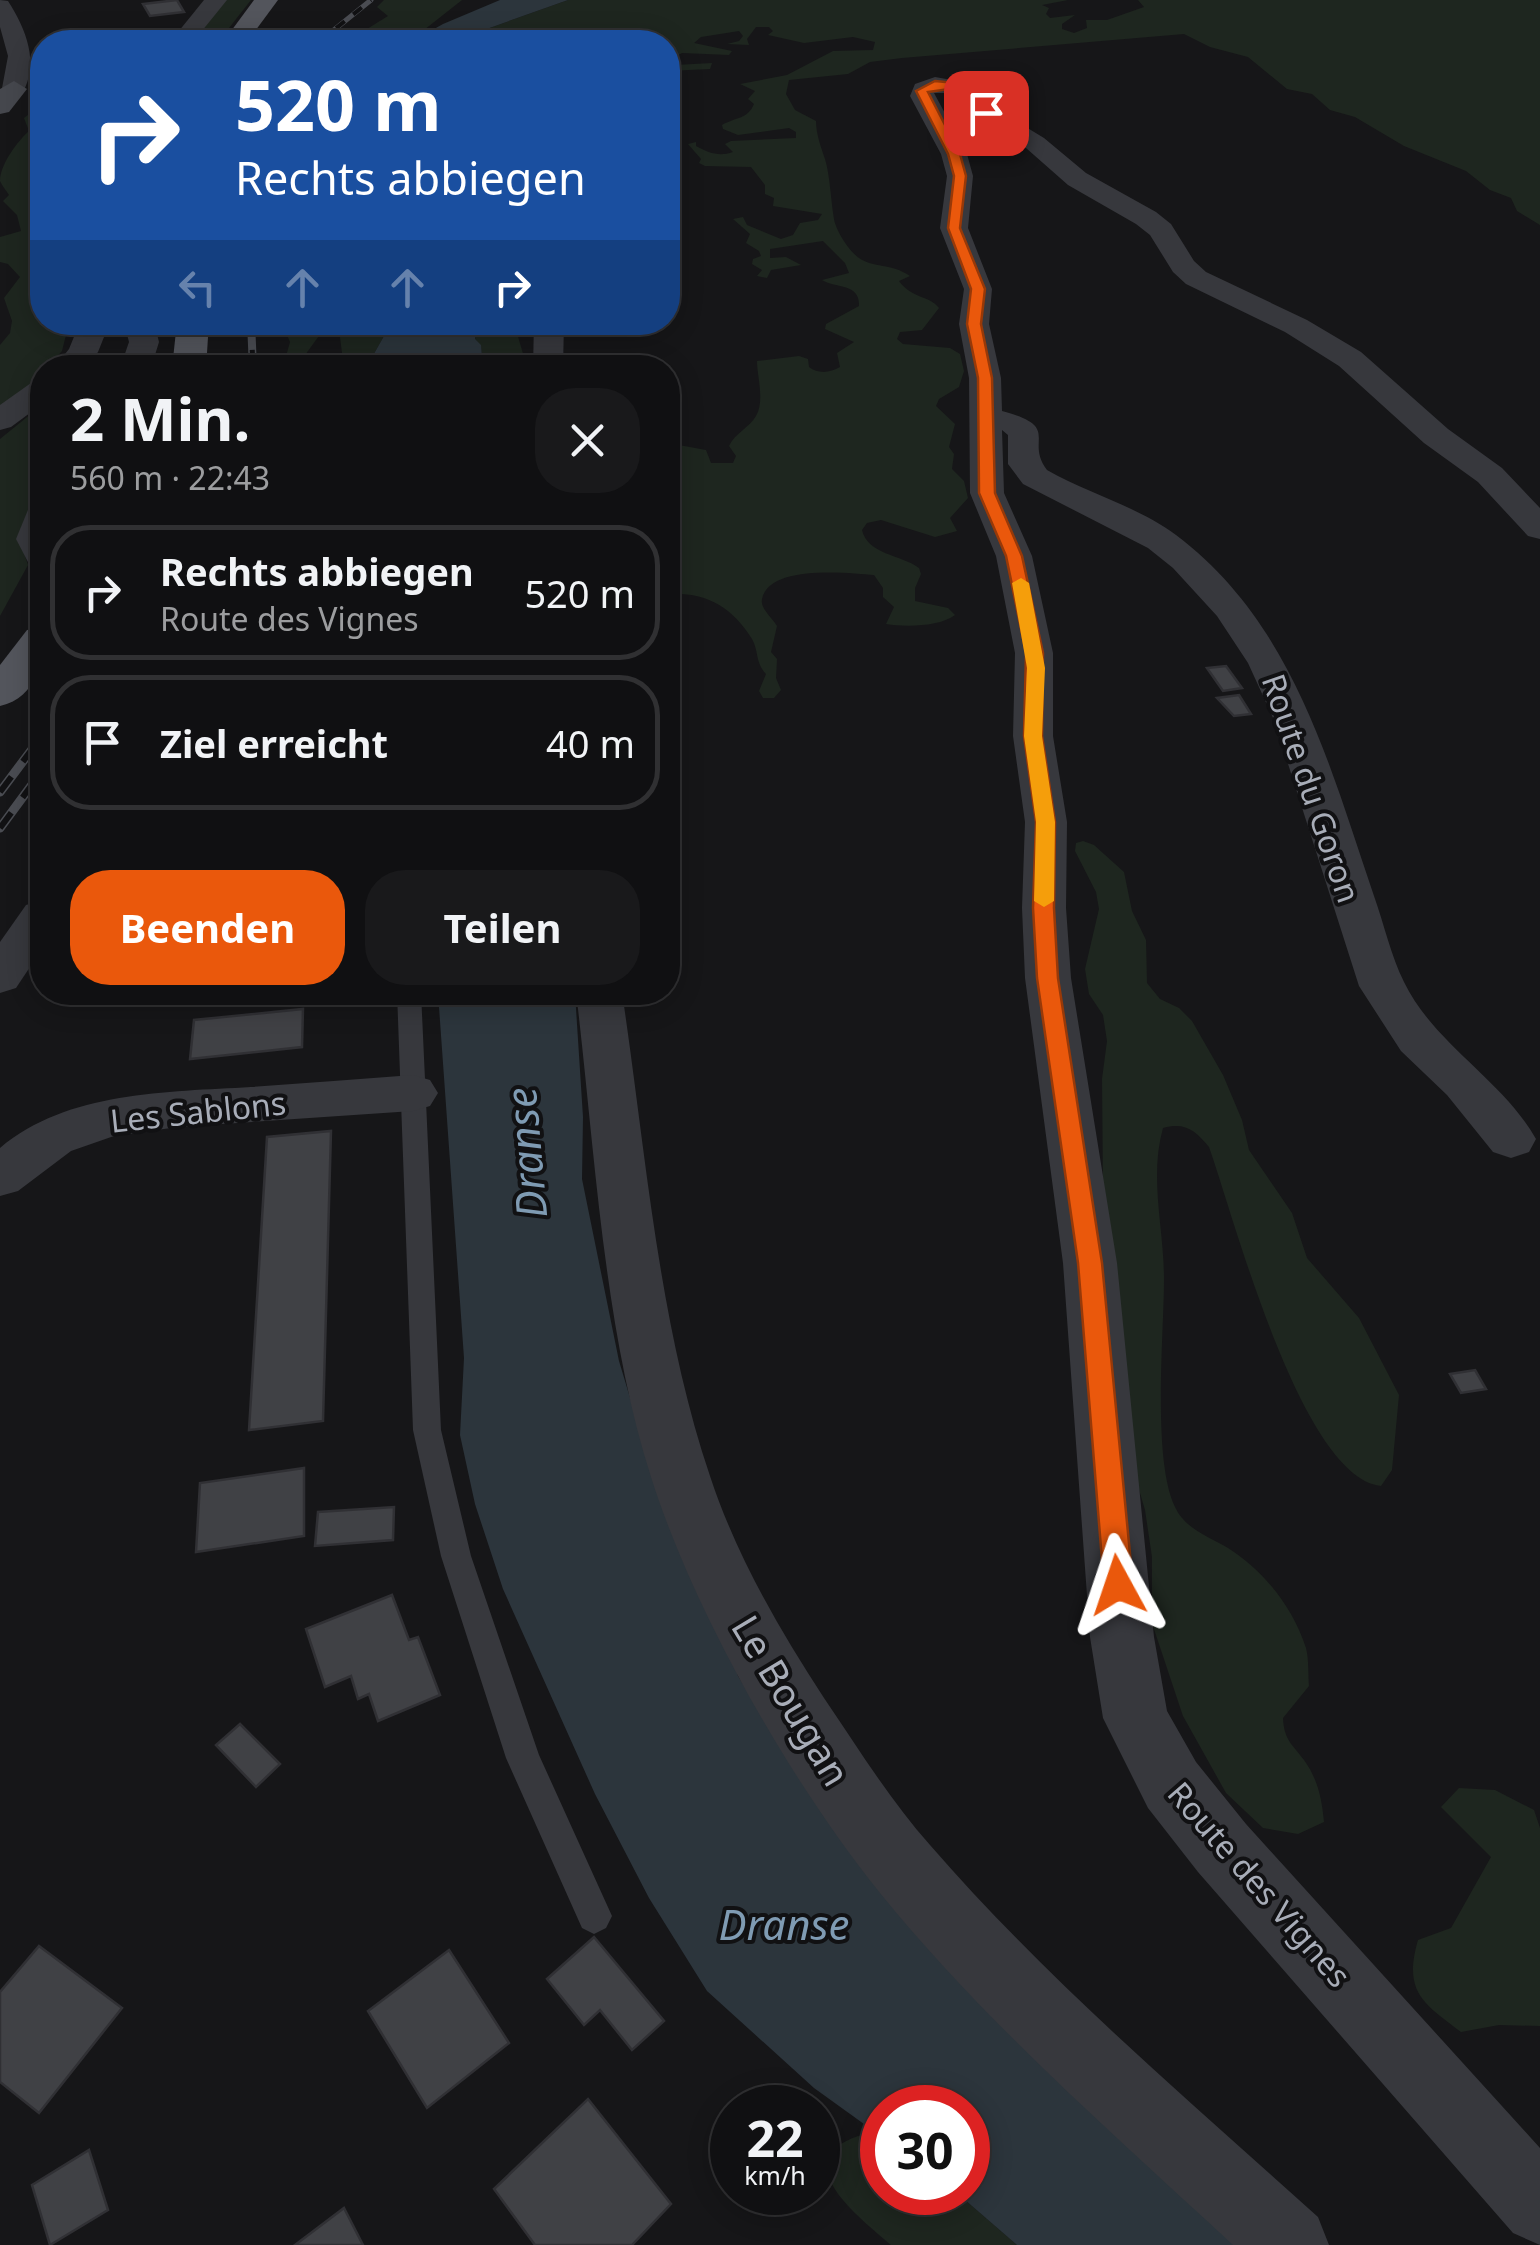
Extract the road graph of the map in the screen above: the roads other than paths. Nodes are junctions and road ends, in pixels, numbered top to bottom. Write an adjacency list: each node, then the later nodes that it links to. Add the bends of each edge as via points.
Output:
1 (216, 0): 4 (street)
2 (266, 0): 5 (main road)
3 (0, 6): 6 (street)
4 (191, 30)
5 (244, 30)
6 (9, 46): 7 (street, via 19,75)
7 (5, 95)
8 (30, 399): 10 (street)
9 (984, 416): 11 (street, Route des Vignes, via 985,378 974,324 978,289 954,228 960,176 922,93 935,84 955,87 1077,179 1146,218 1196,278 1350,359 1490,476); 19 (street, Route du Goron, via 1024,432 1026,464 1036,477 1171,548 1252,638 1294,720 1382,986 1418,1039); 22 (street, Route des Vignes, via 987,493 1014,556 1034,653 1048,978 1090,1263 1122,1637 1136,1718 1172,1786 1222,1848)
10 (0, 420)
11 (1540, 529)
12 (30, 654): 13 (main road)
13 (0, 693)
14 (30, 932): 15 (street)
15 (0, 977)
16 (410, 1005): 18 (lane)
17 (601, 1005): 23 (street, Le Bougan, via 664,1423 715,1564 766,1664 904,1869 1056,2030)
18 (413, 1093): 20 (street, Les Sablons, via 122,1114 69,1130); 21 (lane, via 426,1430 456,1556 523,1758)
19 (1511, 1139)
20 (0, 1177)
21 (594, 1916)
22 (1540, 2206)
23 (1290, 2245)

